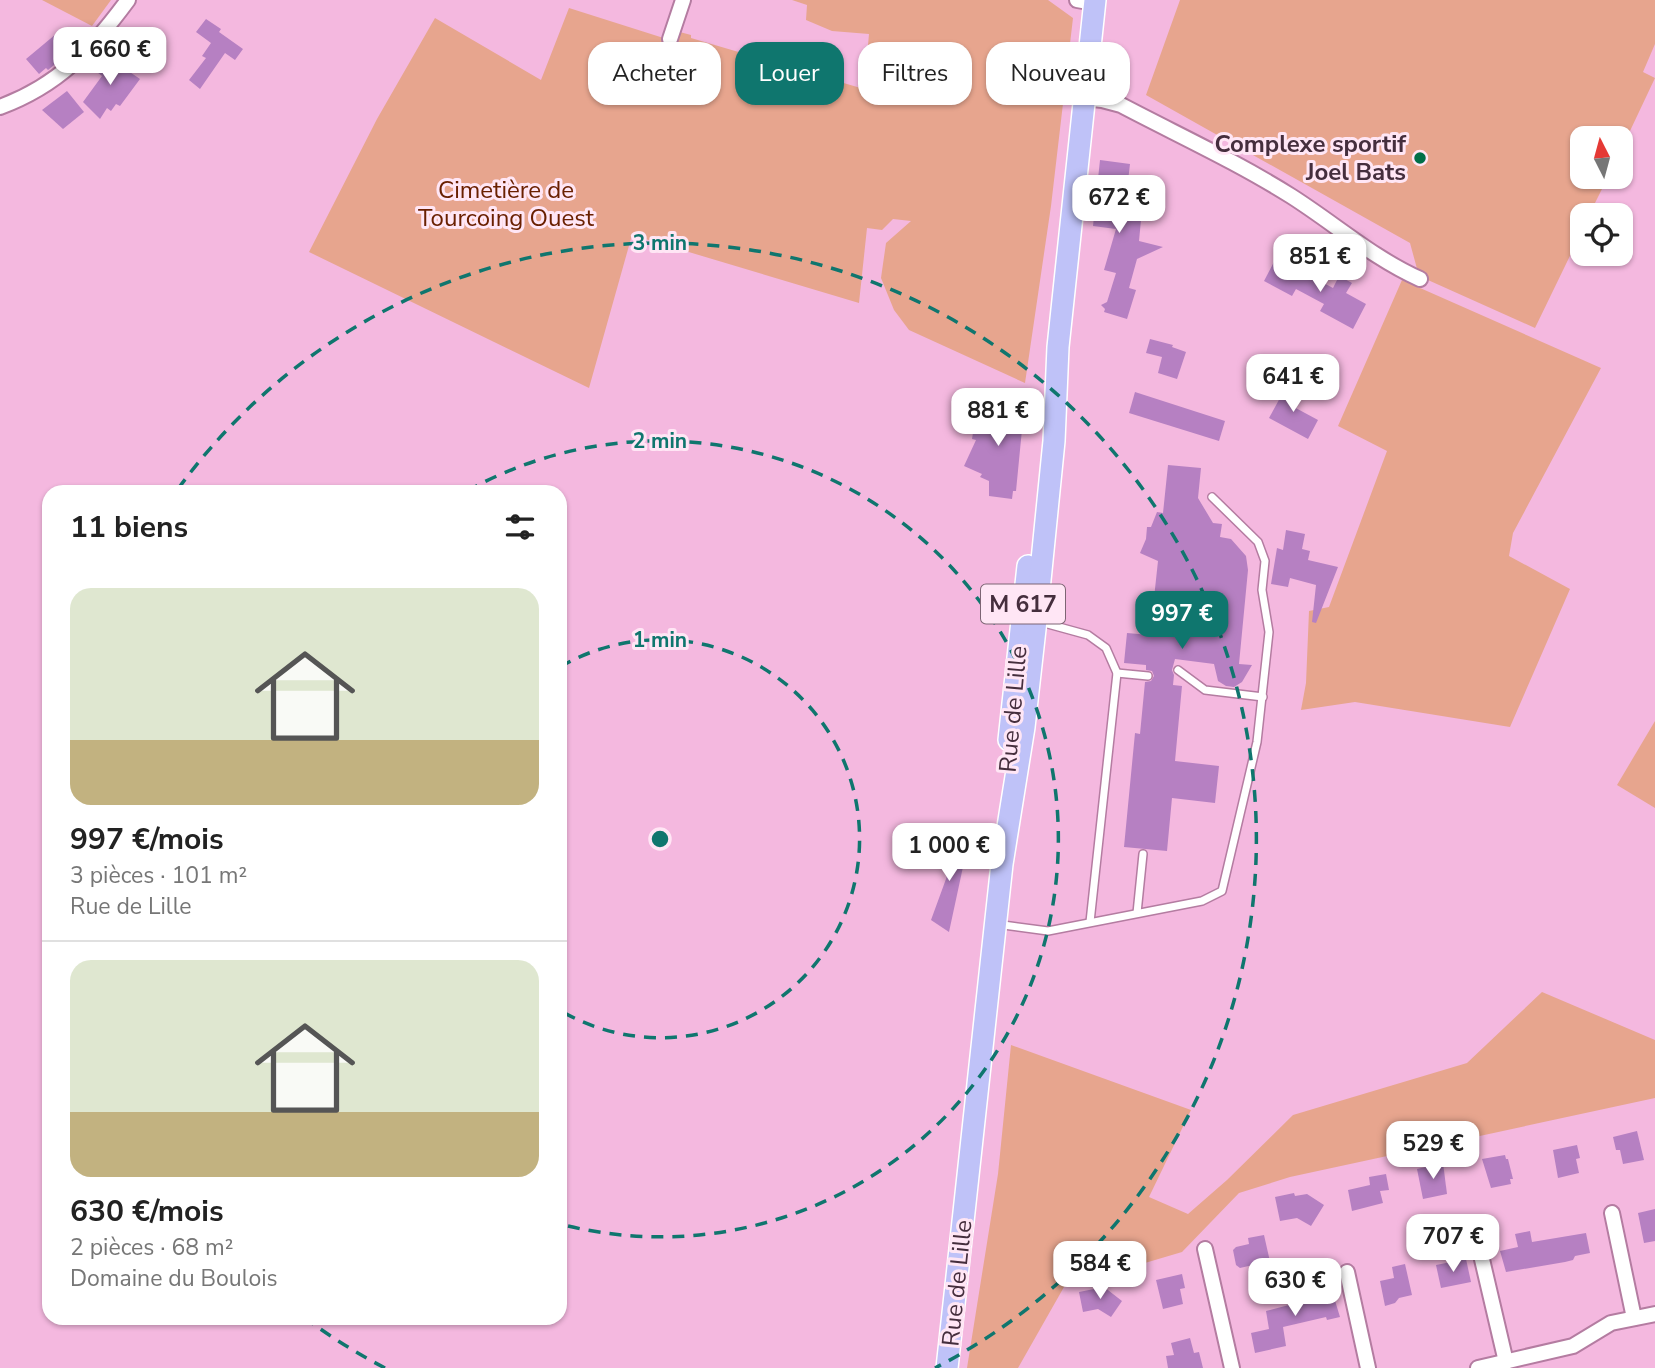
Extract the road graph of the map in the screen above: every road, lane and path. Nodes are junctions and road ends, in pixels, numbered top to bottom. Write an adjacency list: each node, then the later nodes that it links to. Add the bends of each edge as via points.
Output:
1 (128, 0): 8 (street, via 102,36 59,77)
2 (683, 0): 4 (street)
3 (1088, 1): 5 (main road, Rue de Lille / M 617)
4 (670, 39)
5 (1086, 42)
6 (1083, 105): 10 (main road, Rue de Lille / M 617)
7 (1121, 105): 9 (street, via 1235,164 1390,266)
8 (0, 107)
9 (1420, 279)
10 (1058, 346): 12 (main road, Rue de Lille / M 617); 13 (main road, Rue de Lille / M 617)
11 (1212, 497): 17 (lane, via 1258,542 1265,561 1262,590 1269,632)
12 (1027, 576): 13 (lane, via 1029,615); 19 (main road, Rue de Lille / M 617, via 1011,717)
13 (1037, 620): 15 (lane, via 1088,635 1106,648); 19 (main road, Rue de Lille / M 617)
14 (1178, 670): 17 (lane, via 1205,690)
15 (1117, 673): 16 (lane); 21 (lane)
16 (1148, 676)
17 (1262, 697): 20 (lane, via 1257,742 1222,891 1202,901)
18 (1143, 854): 20 (lane)
19 (1002, 864): 22 (main road, Rue de Lille / M 617)
20 (1137, 913): 21 (lane)
21 (1090, 922): 22 (lane, via 1048,931)
22 (996, 924): 30 (main road, Rue de Lille / M 617)
23 (1612, 1213): 28 (street)
24 (1478, 1238): 29 (street)
25 (1205, 1249): 31 (street)
26 (1347, 1272): 32 (street)
27 (1655, 1314): 28 (street)
28 (1634, 1318): 29 (street, via 1604,1325 1573,1346)
29 (1506, 1362): 33 (street)
30 (947, 1368)
31 (1232, 1368)
32 (1368, 1368)
33 (1478, 1368)

